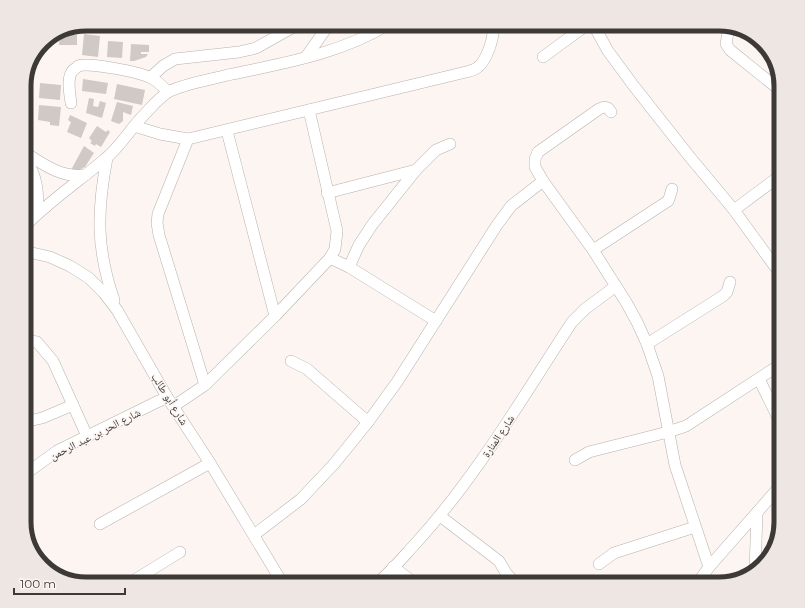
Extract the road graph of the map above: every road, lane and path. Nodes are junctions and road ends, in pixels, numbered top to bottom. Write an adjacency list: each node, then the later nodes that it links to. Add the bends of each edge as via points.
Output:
1 (286, 31): 10 (street, via 256,48 175,59)
2 (323, 31): 8 (street)
3 (377, 31): 8 (street, via 331,51)
4 (493, 31): 14 (street, via 488,52 477,69)
5 (578, 31): 9 (street)
6 (597, 31): 29 (street, via 633,85)
7 (728, 31): 11 (street, via 726,44 730,50)
8 (306, 57): 12 (street)
9 (543, 57)
10 (151, 77): 12 (street); 13 (street, via 126,70 78,66 72,71 69,83)
11 (774, 86)
12 (168, 92): 16 (street)
13 (71, 103)
14 (309, 110): 17 (street); 28 (street)
15 (611, 112): 26 (street, via 608,108 599,109 538,152 535,167)
16 (134, 126): 18 (street); 21 (street)
17 (227, 131): 18 (street); 40 (street)
18 (188, 139): 47 (street, via 158,214 157,223)
19 (450, 144): 23 (street, via 436,150)
20 (31, 156): 24 (street, via 62,174)
21 (107, 158): 24 (street); 39 (street, via 99,221 101,252 107,282)
22 (31, 167): 30 (street, via 36,180)
23 (416, 170): 28 (street); 36 (street, via 372,225)
24 (85, 175): 30 (street)
25 (774, 180): 29 (street)
26 (543, 181): 32 (street); 41 (street, via 511,206 497,224)
27 (672, 189): 32 (street, via 668,201)
28 (327, 193): 34 (street, via 337,230 335,249)
29 (734, 210): 35 (street)
30 (38, 214): 31 (street)
31 (31, 220)
32 (593, 250): 38 (street)
33 (31, 253): 39 (street, شارع أبو طالب, via 50,257 89,278)
34 (330, 258): 36 (street); 40 (street, شارع الحر بن عبد الرحمن)
35 (774, 265)
36 (349, 267): 41 (street)
37 (730, 282): 43 (street, via 723,296)
38 (616, 286): 43 (street); 60 (street, شارع المنارة, via 572,322 495,442)
39 (117, 310): 48 (street, شارع أبو طالب)
40 (275, 316): 47 (street, شارع الحر بن عبد الرحمن)
41 (436, 321): 52 (street)
42 (31, 341): 49 (street, via 37,342 53,362)
43 (647, 344): 53 (street, via 658,376)
44 (291, 361): 52 (street, via 307,369)
45 (774, 368): 46 (street)
46 (759, 378): 50 (street); 53 (street, via 686,426)
47 (205, 385): 48 (street, شارع الحر بن عبد الرحمن)
48 (170, 402): 54 (street, شارع الحر بن عبد الرحمن); 56 (street, شارع أبو طالب)
49 (74, 405): 51 (street); 54 (street)
50 (774, 409)
51 (31, 420)
52 (368, 422): 63 (street, via 334,464 300,499)
53 (668, 432): 55 (street, via 589,452); 62 (street)
54 (87, 436): 57 (street, شارع الحر بن عبد الرحمن, via 56,450)
55 (575, 460)
56 (210, 463): 61 (street); 63 (street, شارع أبو طالب)
57 (31, 470)
58 (774, 493): 59 (street)
59 (757, 513): 65 (street); 68 (street)
60 (440, 516): 67 (street, شارع المنارة); 73 (street, via 499,561)
61 (100, 524)
62 (694, 527): 66 (street, via 614,553); 68 (street)
63 (254, 535): 70 (street, شارع أبو طالب)
64 (180, 552): 69 (street)
65 (755, 563)
66 (599, 564)
67 (393, 567): 71 (street, شارع المنارة); 72 (street)
68 (709, 567): 74 (street)
69 (142, 577)
70 (279, 577)
71 (383, 577)
72 (407, 577)
73 (510, 577)
74 (702, 577)

